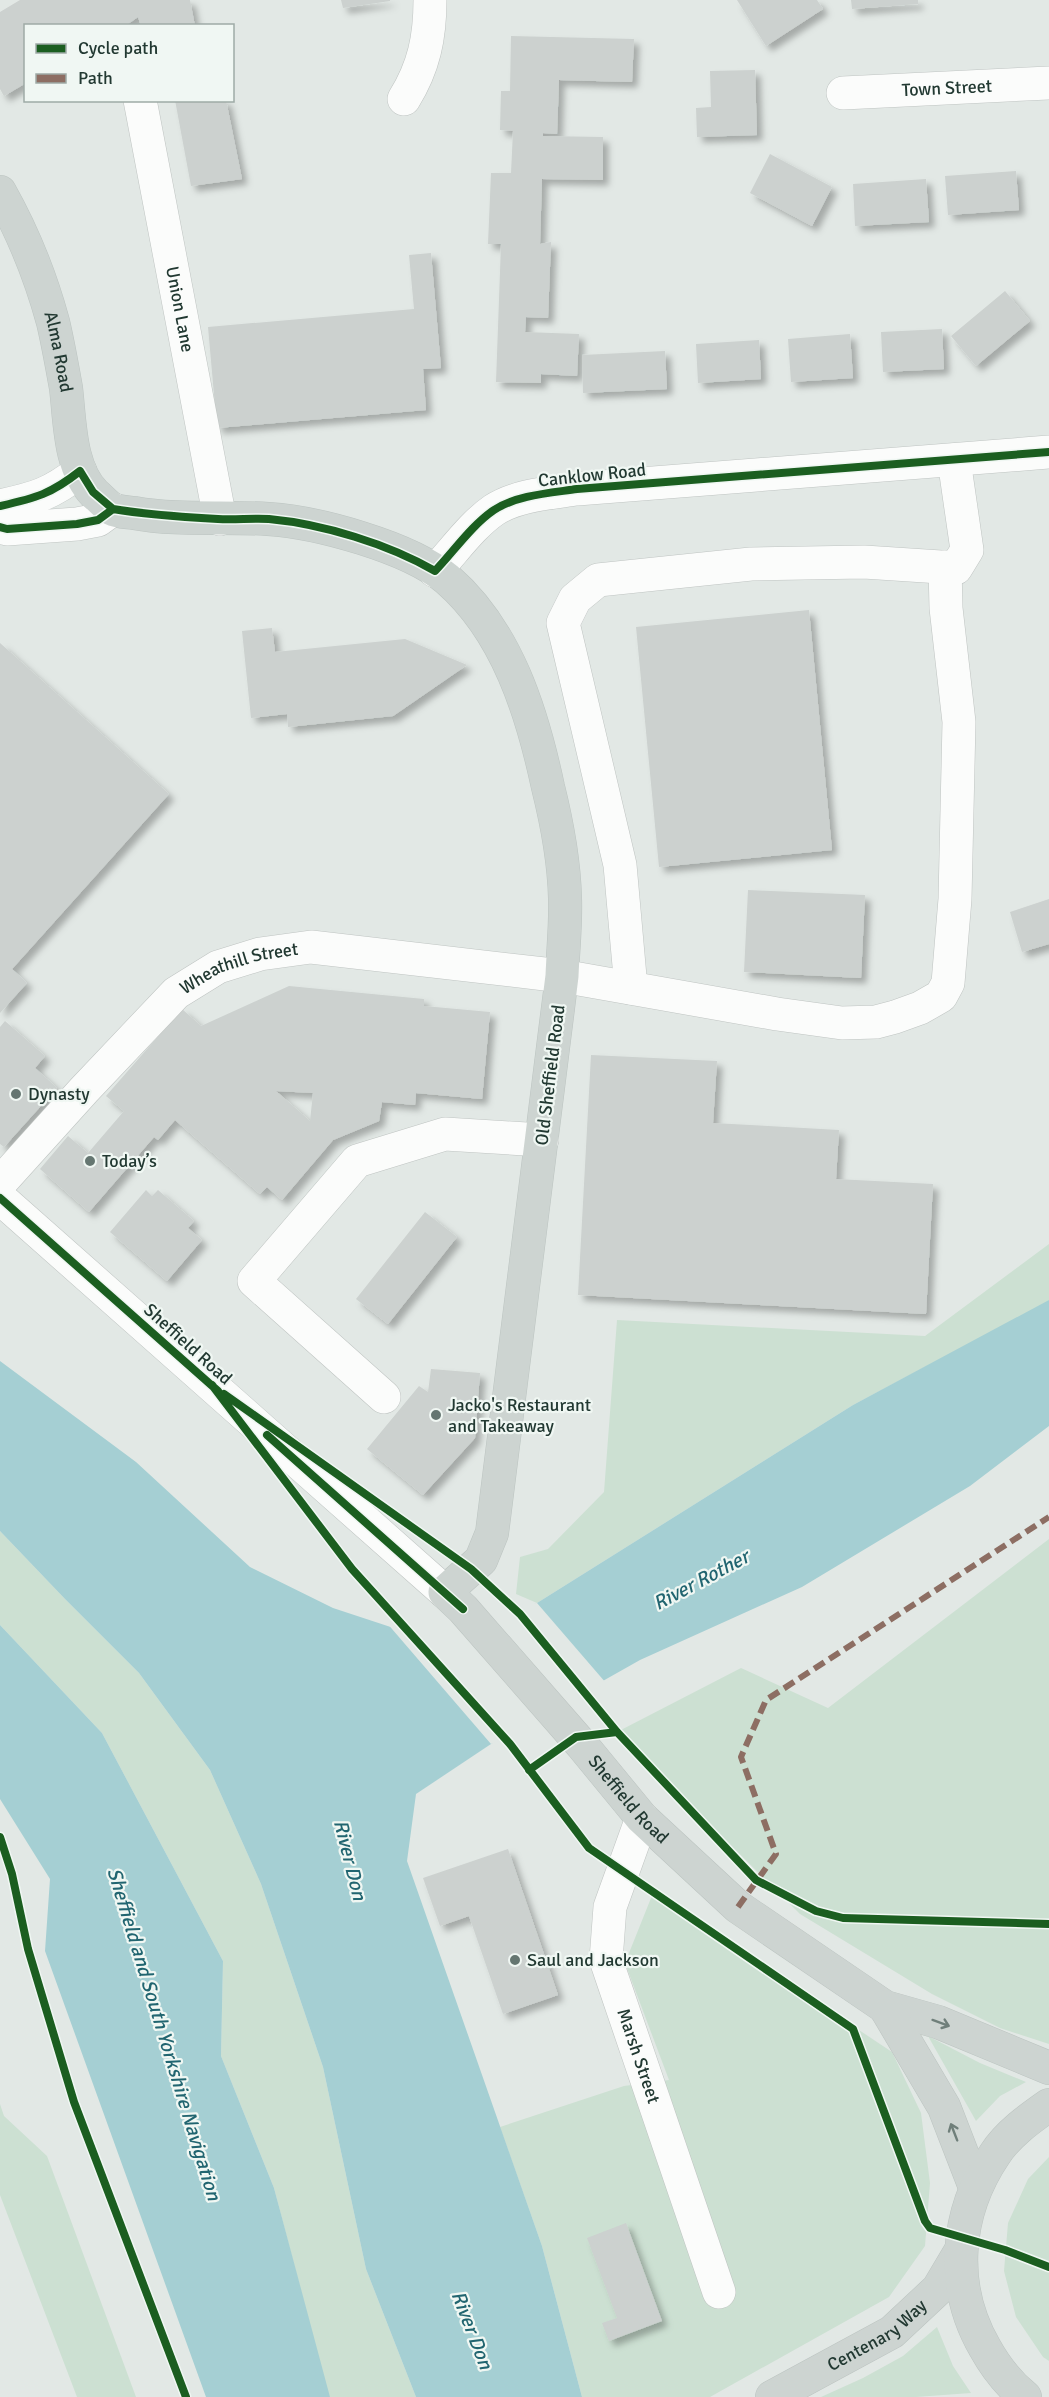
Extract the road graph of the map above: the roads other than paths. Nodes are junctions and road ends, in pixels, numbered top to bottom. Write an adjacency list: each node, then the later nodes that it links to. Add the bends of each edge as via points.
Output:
1 (430, 0): 4 (street, via 430,30 418,78)
2 (1049, 83): 3 (street, Town Street)
3 (843, 93)
4 (404, 99)
5 (140, 102): 12 (street, Union Lane)
6 (0, 192): 9 (main road, Alma Road, via 30,258 52,321)
7 (1049, 452): 8 (street, Canklow Road)
8 (954, 460): 14 (street, via 966,550 956,568); 15 (street, Canklow Road, via 577,489 531,496 495,509)
9 (80, 471): 10 (street, via 39,497); 11 (main road, Alma Road, via 93,492)
10 (0, 506)
11 (113, 509): 12 (main road); 13 (street, via 98,520 77,524)
12 (220, 519): 15 (main road, via 270,519 329,530 384,546)
13 (0, 527)
14 (945, 567): 17 (street, Wheathill Street, via 960,722 955,899 945,991 920,1008 876,1022 855,1024); 17 (street, via 864,562 751,564 598,580 575,599 562,623 620,865)
15 (435, 571): 16 (main road, Old Sheffield Road, via 466,598 498,643 526,703 542,758 562,858 566,898)
16 (562, 976): 17 (street, Wheathill Street); 18 (main road, Old Sheffield Road); 19 (street, Wheathill Street, via 311,947 260,954 218,967 176,993)
17 (631, 987)
18 (542, 1140): 21 (street, via 445,1134 357,1161 254,1281); 22 (main road, Old Sheffield Road, via 492,1533 481,1560)
19 (0, 1183)
20 (0, 1198): 22 (street, Sheffield Road)
21 (384, 1397)
22 (454, 1600): 23 (main road, Sheffield Road)
23 (642, 1818): 24 (main road, Sheffield Road, via 738,1907); 29 (street, Marsh Street, via 610,1907 606,1960)
24 (885, 2007): 25 (main road, Sheffield Road, one-way to 25, via 938,2022); 27 (main road, Sheffield Road, one-way to 24, via 944,2107)
25 (1049, 2068)
26 (1049, 2106): 27 (main road, via 1023,2123 996,2152)
27 (975, 2187): 28 (main road, via 964,2219)
28 (960, 2252): 30 (main road, Centenary Way, via 938,2289 892,2332); 31 (main road, via 963,2292 975,2331 995,2365)
29 (719, 2292)
30 (772, 2397)
31 (1025, 2397)

